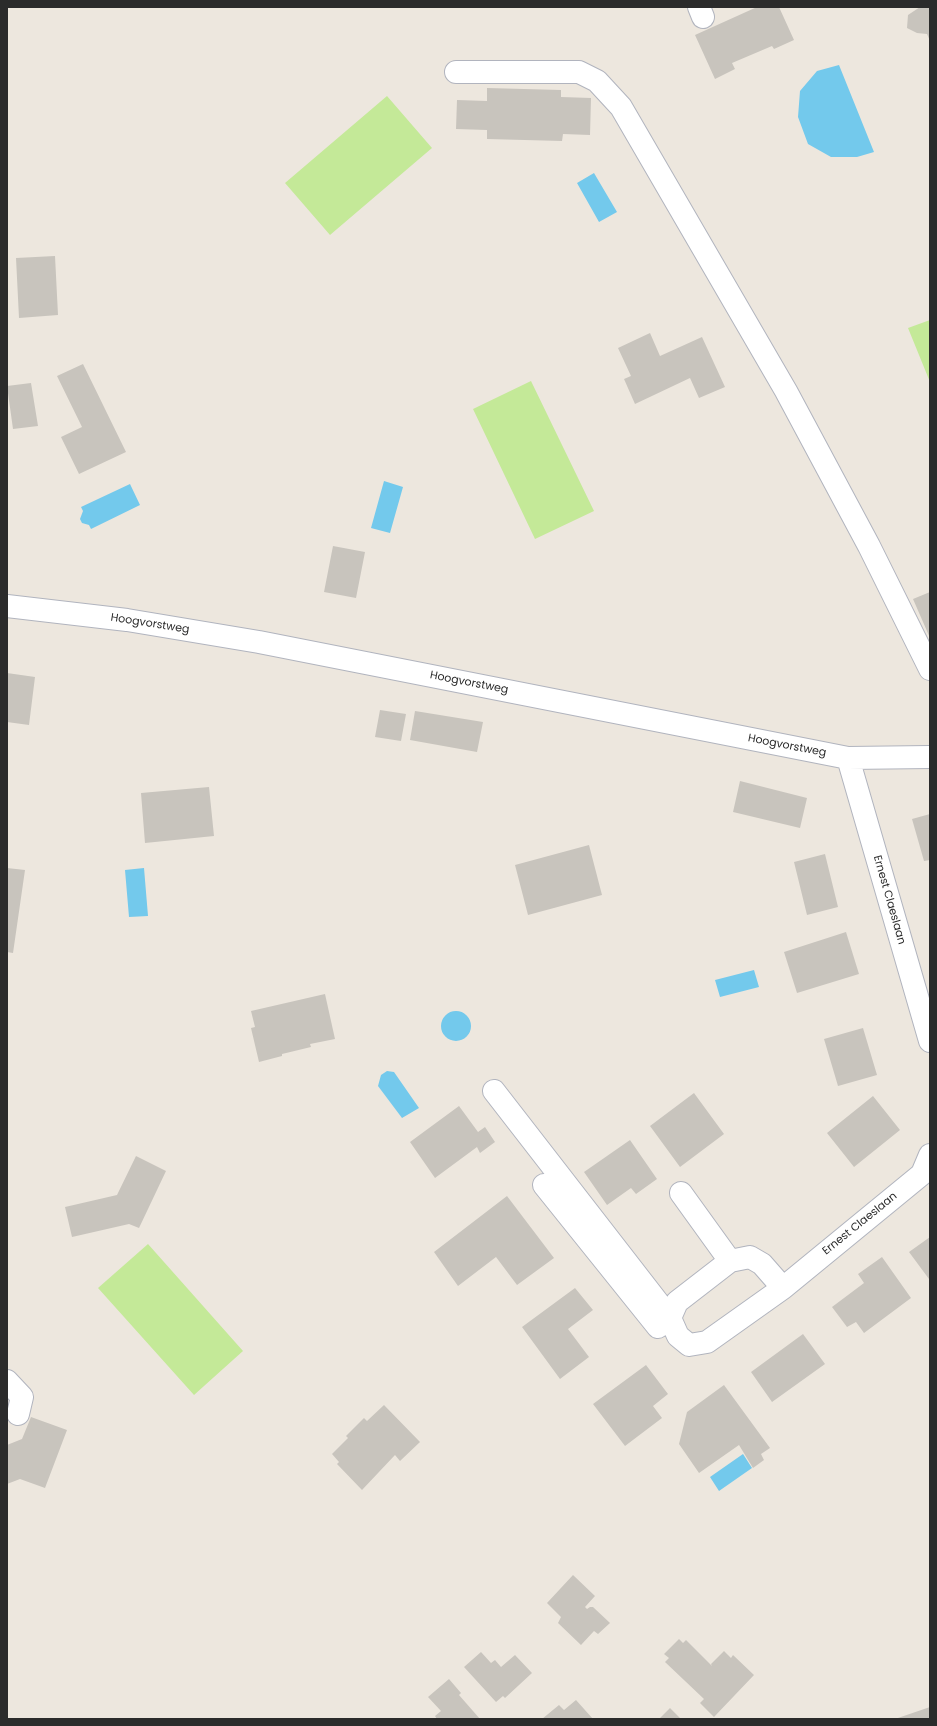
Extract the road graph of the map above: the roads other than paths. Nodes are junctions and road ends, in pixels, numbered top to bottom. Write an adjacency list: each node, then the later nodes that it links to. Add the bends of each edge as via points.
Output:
1 (456, 72): 3 (street, via 579,72 597,81 620,107 786,391 869,546)
2 (7, 606): 5 (street, Hoogvorstweg, via 127,620 259,642)
3 (930, 669)
4 (930, 757): 5 (street, Hoogvorstweg)
5 (848, 758): 6 (street, Ernest Claeslaan)
6 (930, 1041)
7 (494, 1091): 13 (street)
8 (930, 1155): 12 (street, Ernest Claeslaan, via 922,1174)
9 (544, 1185): 13 (street, via 658,1326)
10 (681, 1193): 11 (street)
11 (730, 1261): 12 (street, via 750,1257 762,1264); 13 (street, via 677,1302)
12 (783, 1288): 13 (street, Ernest Claeslaan, via 707,1342 689,1346 678,1336)
13 (670, 1318)
14 (7, 1381): 15 (street, via 22,1396)
15 (18, 1414)

